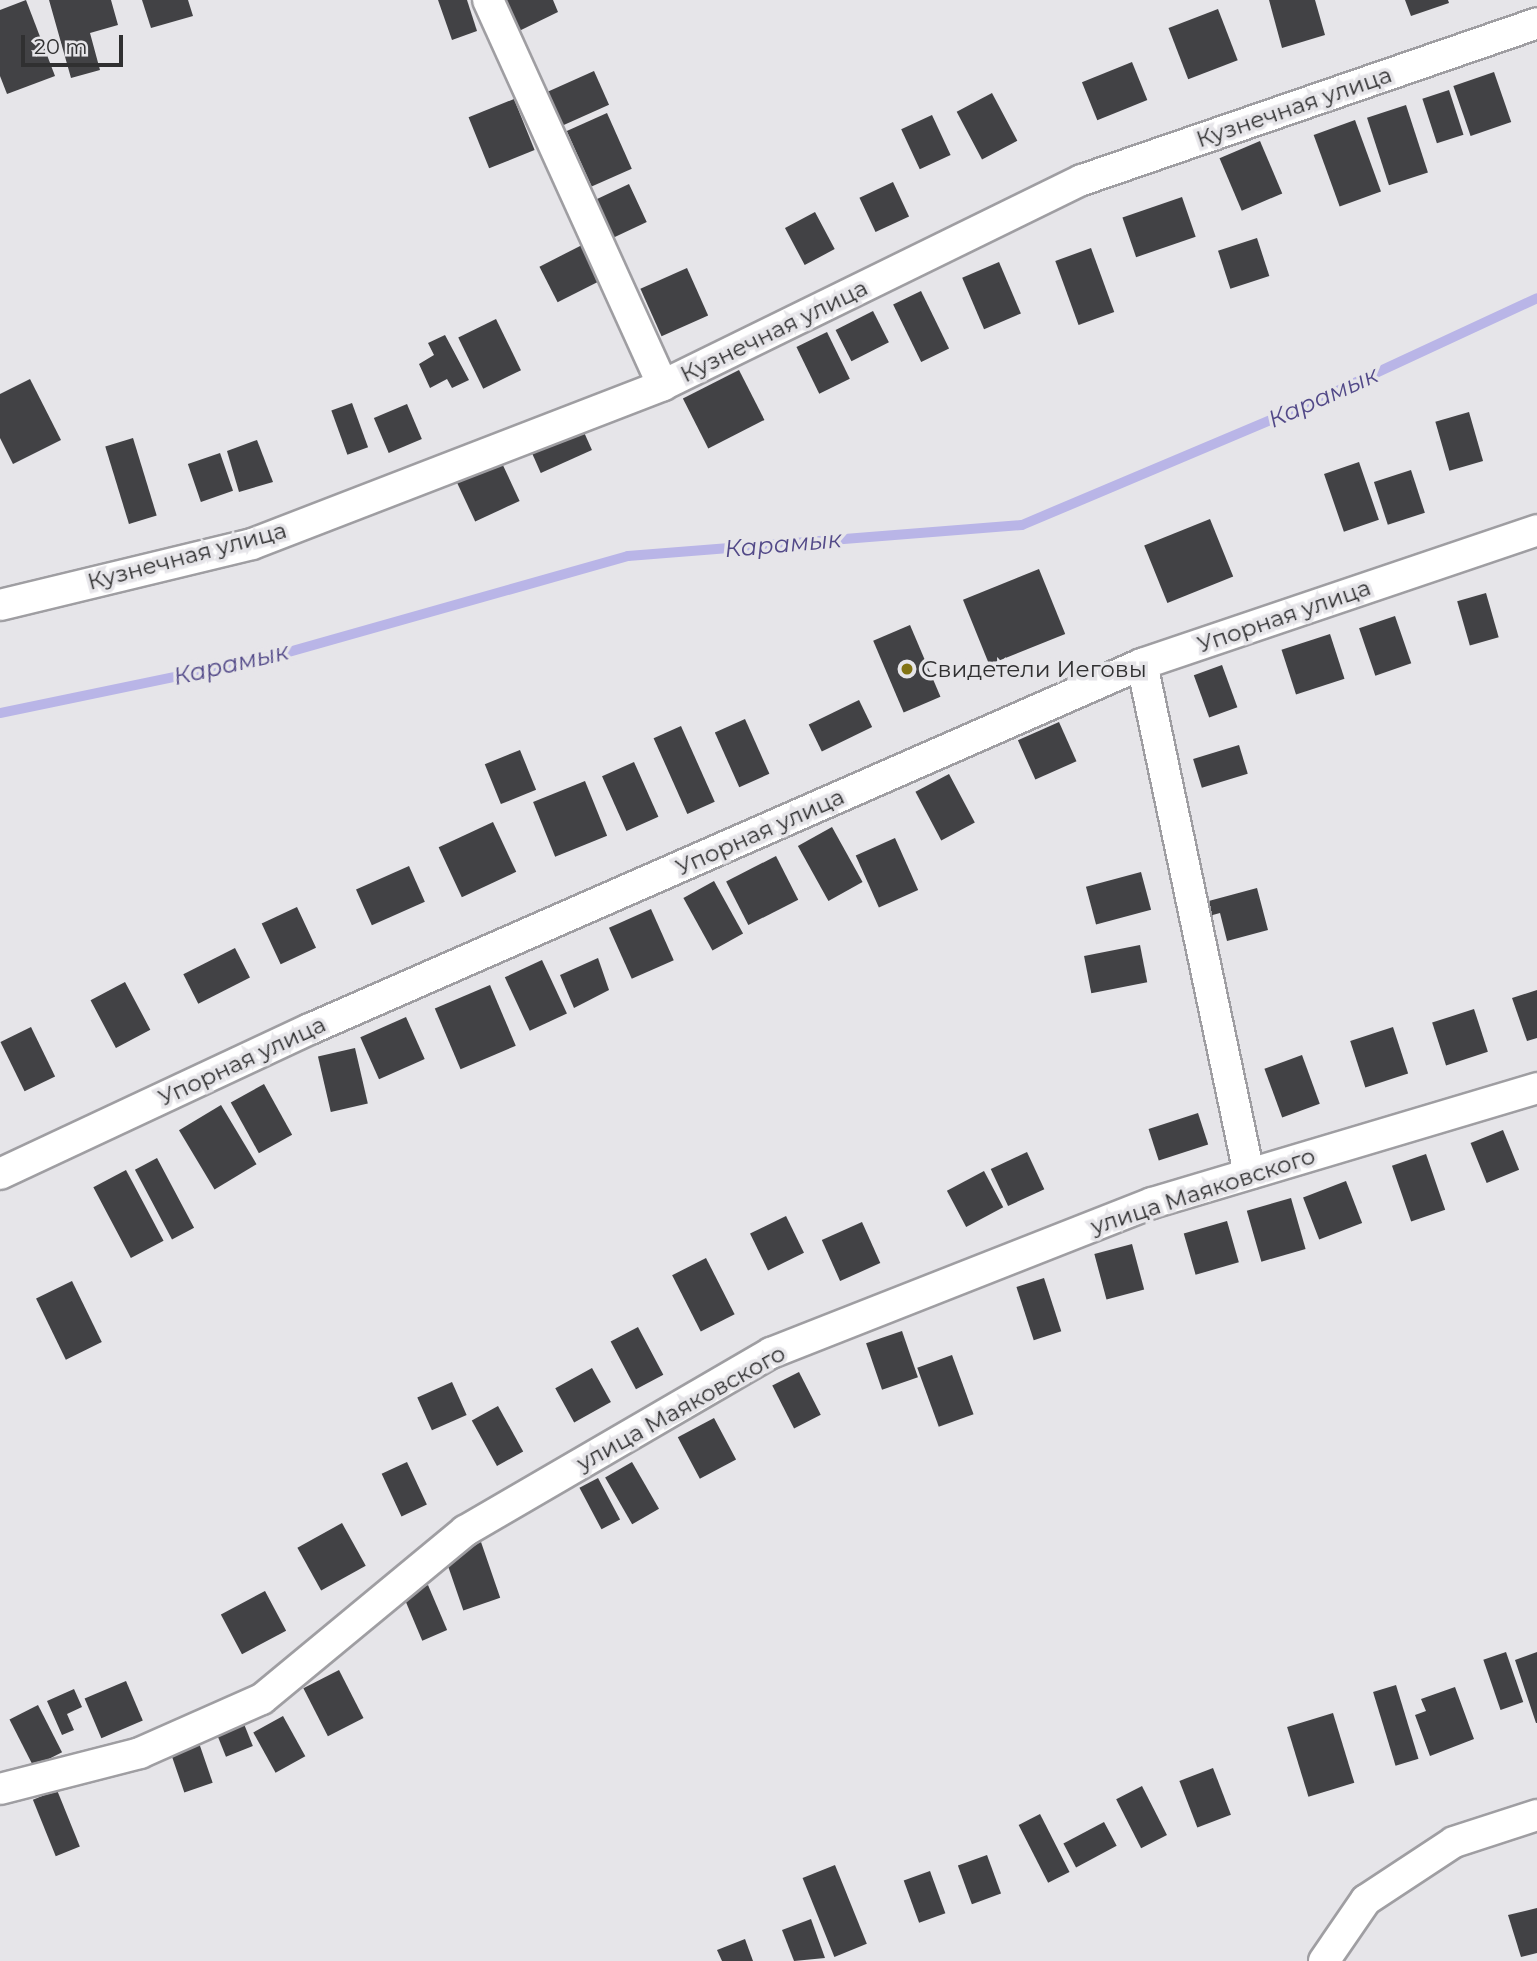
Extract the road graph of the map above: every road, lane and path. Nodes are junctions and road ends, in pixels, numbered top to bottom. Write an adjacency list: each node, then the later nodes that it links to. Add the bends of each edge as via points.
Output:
1 (488, 0): 3 (street)
2 (1537, 23): 3 (street, Кузнечная улица, via 1082,180)
3 (663, 385): 5 (street, Кузнечная улица, via 252,544)
4 (1537, 530): 6 (street, Упорная улица)
5 (0, 605)
6 (1142, 664): 8 (street, Упорная улица, via 310,1029); 9 (street)
7 (1537, 1088): 9 (street, улица Маяковского)
8 (0, 1174)
9 (1249, 1174): 10 (street, улица Маяковского, via 1152,1203 771,1353 465,1531 262,1699 140,1753)
10 (0, 1789)
11 (1537, 1815): 12 (street, via 1454,1842 1366,1900)
12 (1324, 1961)

